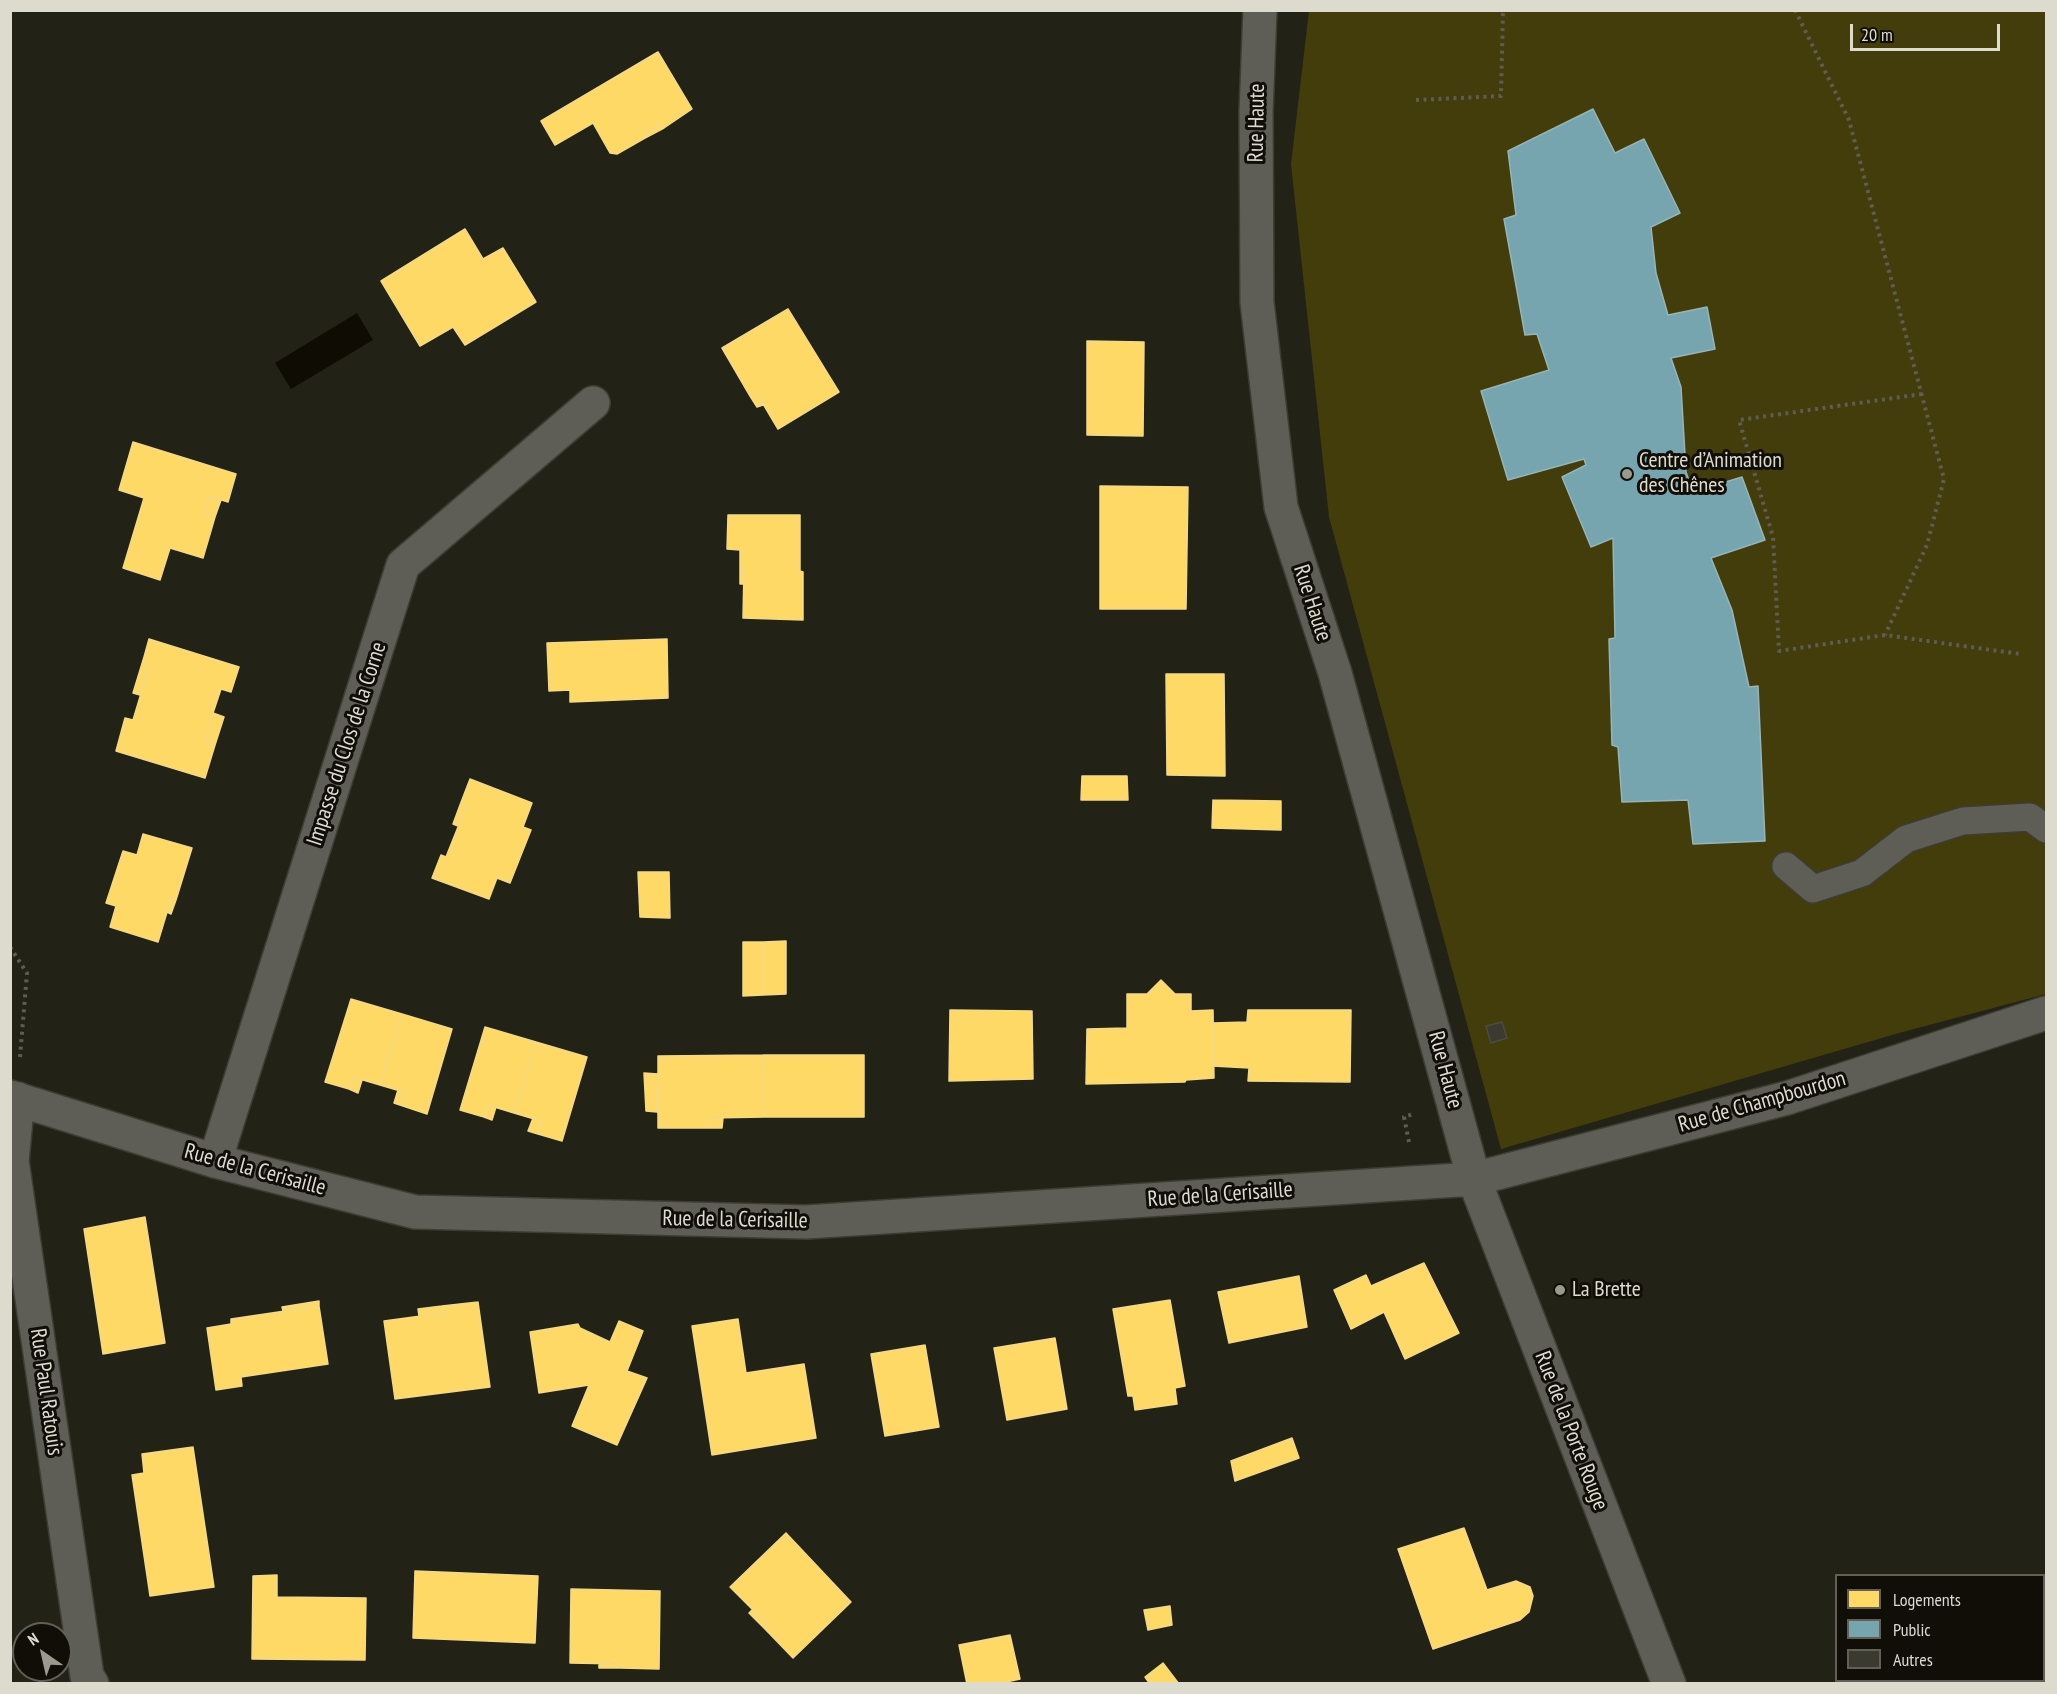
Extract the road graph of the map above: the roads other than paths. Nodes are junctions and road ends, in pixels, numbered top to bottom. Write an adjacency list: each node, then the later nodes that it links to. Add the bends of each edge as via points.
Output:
1 (1260, 10): 8 (street, Rue Haute, via 1257,302 1281,507 1335,673)
2 (593, 404): 7 (street, Impasse du Clos de la Corne, via 404,565)
3 (2046, 829): 4 (lane, via 2030,817 1963,821 1906,840 1862,873 1813,890)
4 (1786, 866)
5 (2046, 1013): 8 (street, Rue de Champbourdon, via 1787,1098)
6 (14, 1098): 7 (street, Rue de la Cerisaille); 9 (street, Rue Paul Ratouis, via 12,1161 87,1676)
7 (215, 1161): 8 (street, Rue de la Cerisaille, via 415,1212 806,1222)
8 (1474, 1179): 10 (street, Rue de la Porte Rouge)
9 (92, 1683)
10 (1669, 1683)

